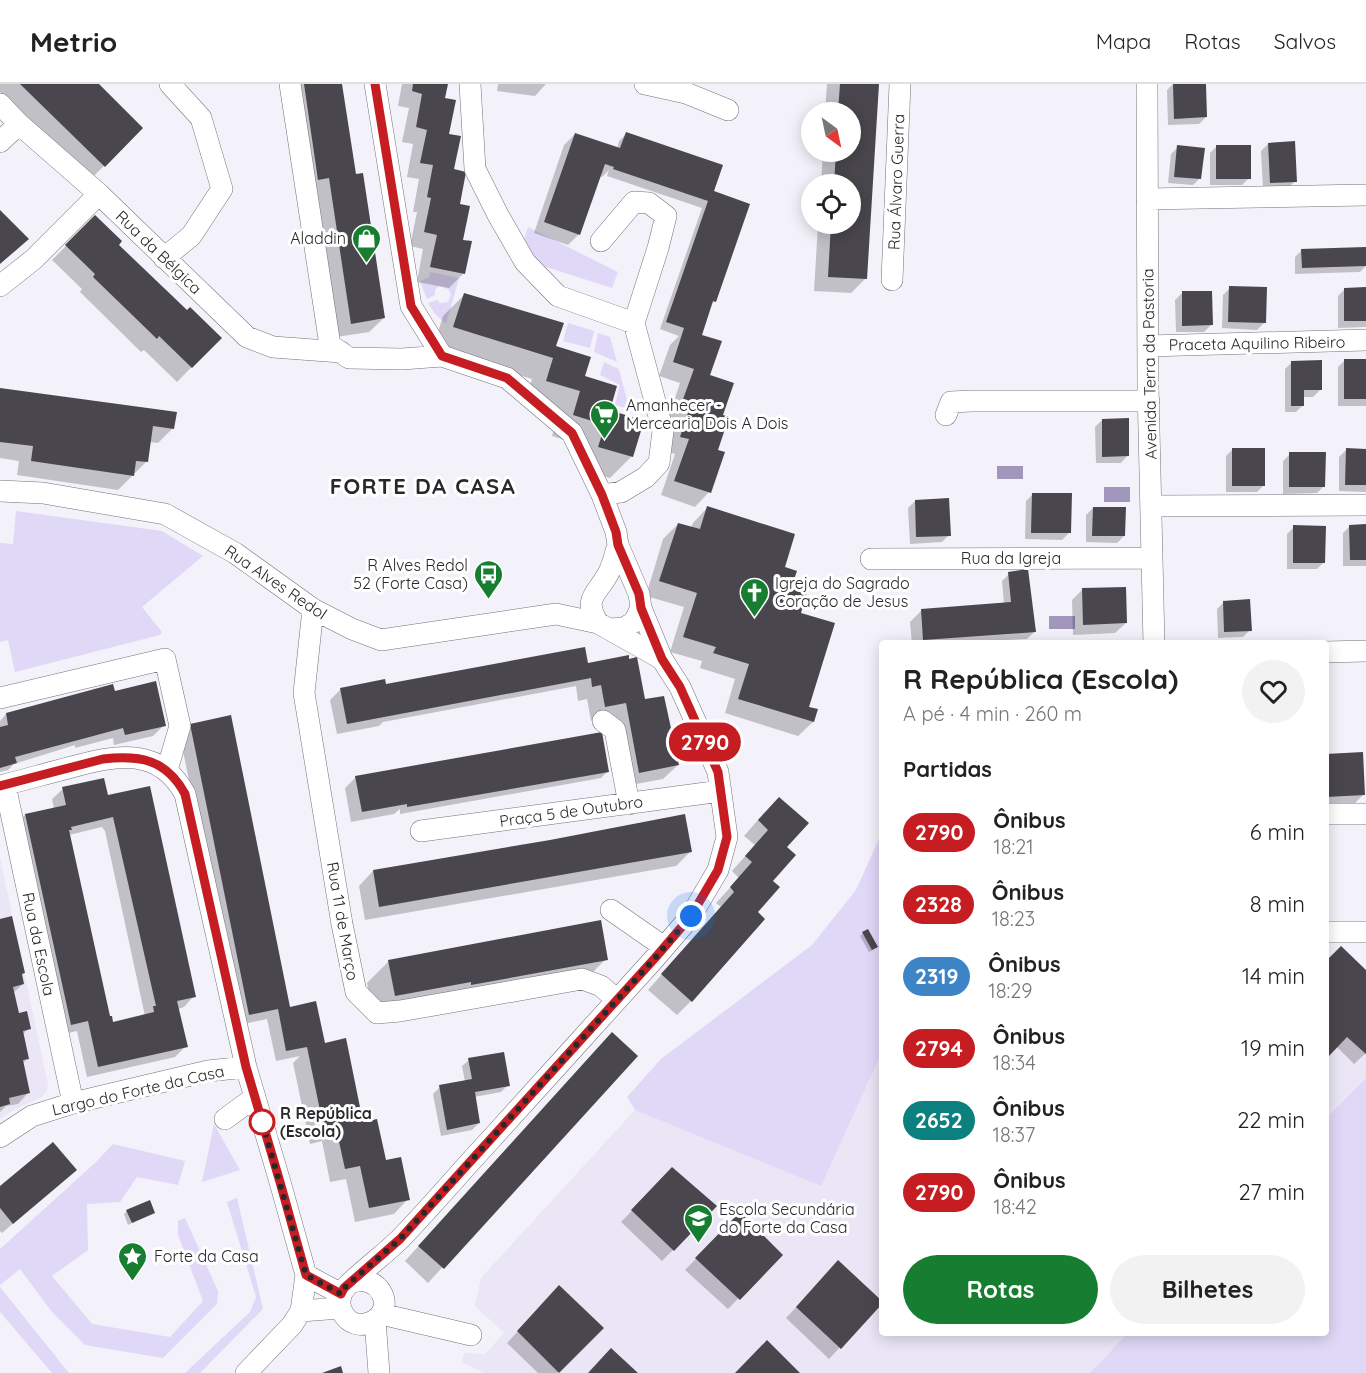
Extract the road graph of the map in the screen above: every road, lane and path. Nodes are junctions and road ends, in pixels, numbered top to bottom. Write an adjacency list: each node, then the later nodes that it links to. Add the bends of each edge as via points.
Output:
1 (170, 84): 16 (street, via 201,118 222,189 191,236)
2 (290, 84): 22 (street, via 330,345)
3 (375, 84): 23 (street, via 411,306)
4 (471, 84): 19 (street, via 476,168 525,262 558,296)
5 (645, 84): 9 (street, via 686,93)
6 (900, 84): 17 (street, Rua Álvaro Guerra)
7 (1147, 84): 14 (street, Avenida Terra da Pastoria)
8 (0, 104): 10 (street, Rua da Bélgica)
9 (728, 110)
10 (19, 124): 11 (street); 12 (street, Rua da Bélgica)
11 (0, 142)
12 (99, 194): 16 (street, Rua da Bélgica); 18 (street, via 34,260)
13 (1366, 195): 14 (street)
14 (1147, 199): 21 (street, Avenida Terra da Pastoria)
15 (602, 241): 19 (street, via 634,202 649,203 666,216)
16 (164, 258): 22 (street, Rua da Bélgica, via 247,337 273,347)
17 (892, 280)
18 (0, 286)
19 (634, 323): 27 (street, via 663,431 659,463 646,477 621,492)
20 (1366, 340): 21 (street, Praceta Aquilino Ribeiro)
21 (1148, 346): 24 (street, Avenida Terra da Pastoria)
22 (341, 352): 23 (street, Rua da Bélgica, via 349,358)
23 (442, 356): 27 (street, via 507,378 564,426 572,433)
24 (1149, 401): 25 (street, via 951,402); 29 (street, Avenida Terra da Pastoria)
25 (946, 415)
26 (0, 491): 35 (street, Rua Alves Redol, via 43,493 165,514 235,553)
27 (602, 495): 30 (street)
28 (1366, 505): 29 (street)
29 (1151, 506): 31 (street, Avenida Terra da Pastoria)
30 (618, 545): 33 (street, via 609,573); 34 (street)
31 (1152, 558): 32 (street, Rua da Igreja); 38 (street, Avenida Terra da Pastoria)
32 (871, 559)
33 (596, 590): 34 (street, via 609,581 621,579); 36 (street, Rua Alves Redol); 37 (street, via 592,613)
34 (640, 601): 37 (street, via 634,622 624,628); 41 (street)
35 (313, 609): 36 (street, Rua Alves Redol, via 381,640); 55 (street, Rua 11 de Março, via 304,693 356,992 377,1013 582,979 601,986)
36 (556, 614): 37 (street, Rua Alves Redol)
37 (604, 626): 41 (street, Rua Alves Redol)
38 (1154, 640)
39 (1366, 651): 40 (street)
40 (1329, 652)
41 (662, 659): 46 (street, via 680,687 718,772)
42 (0, 698): 44 (street, via 165,659 180,726)
43 (603, 721): 47 (street, via 615,730)
44 (167, 770): 45 (street, via 138,757 103,759); 56 (street, via 185,794)
45 (3, 785): 58 (street, Rua da Escola)
46 (721, 791): 47 (street, Praça 5 de Outubro); 54 (street, via 727,837 718,870 691,916)
47 (629, 804): 50 (street, Praça 5 de Outubro)
48 (1329, 814): 49 (street)
49 (1366, 814)
50 (421, 831)
51 (611, 910): 54 (street)
52 (1329, 932): 53 (street)
53 (1366, 932)
54 (664, 947): 55 (street)
55 (617, 1000): 61 (street)
56 (246, 1067): 57 (street, Largo do Forte da Casa); 58 (street, Largo do Forte da Casa, via 208,1071)
57 (255, 1097): 59 (street); 62 (street, Largo do Forte da Casa)
58 (73, 1103): 60 (street, Largo do Forte da Casa, via 32,1116)
59 (225, 1119)
60 (0, 1137)
61 (400, 1239): 63 (street); 64 (street)
62 (306, 1275): 64 (street); 65 (street, Largo do Forte da Casa)
63 (380, 1290): 64 (street, via 363,1280); 66 (street, via 384,1301)
64 (343, 1295): 65 (street); 67 (street, via 343,1314)
65 (301, 1311): 70 (street, Largo do Forte da Casa)
66 (378, 1317): 67 (street, via 361,1325); 68 (street); 69 (street)
67 (354, 1323): 69 (street)
68 (471, 1335)
69 (378, 1368)
70 (246, 1373)

